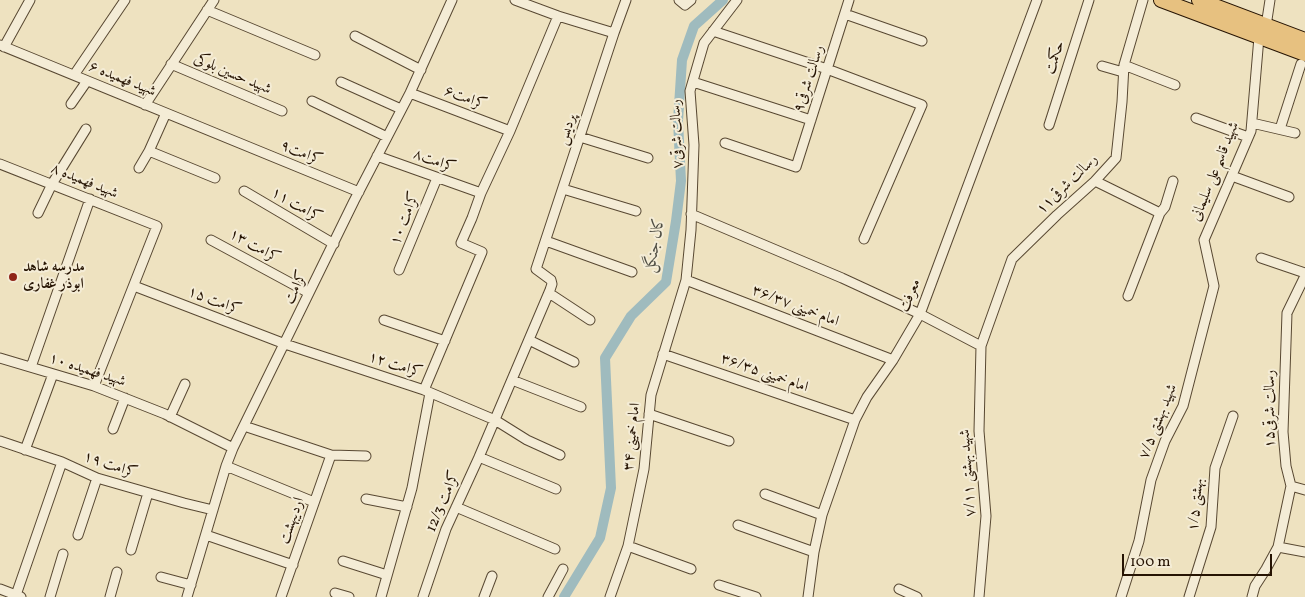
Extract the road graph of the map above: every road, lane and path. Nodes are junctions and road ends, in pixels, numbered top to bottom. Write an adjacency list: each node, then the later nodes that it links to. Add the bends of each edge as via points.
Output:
1 (30, 0): 24 (street)
2 (125, 0): 32 (street)
3 (214, 0): 15 (street)
4 (452, 0): 31 (street, کرامت)
5 (515, 0): 17 (street)
6 (626, 0): 20 (street, پردیس)
7 (737, 0): 18 (street, رسالت شرقی۷)
8 (849, 0): 16 (street, رسالت شرقی۹)
9 (1037, 0): 92 (street, معرفت)
10 (1089, 0): 47 (street, حکمت)
11 (1143, 0): 30 (street, رسالت شرقی۱۱)
12 (1161, 0): 14 (main road)
13 (1270, 0): 19 (street, شهید قاسم علی سلیمانی)
14 (1195, 4): 19 (main road)
15 (207, 10): 25 (street); 27 (street)
16 (845, 14): 23 (street); 29 (street, رسالت شرقی۹)
17 (558, 16): 20 (street); 50 (street)
18 (713, 31): 29 (street); 35 (street, رسالت شرقی۷, via 704,44)
19 (1263, 32): 22 (main road); 26 (main road); 46 (street, شهید قاسم علی سلیمانی)
20 (614, 33): 53 (street, پردیس)
21 (355, 36): 31 (street)
22 (1305, 40)
23 (922, 41)
24 (2, 46): 32 (street, شهید فهمیده ۶)
25 (315, 55)
26 (1303, 59): 49 (street)
27 (171, 64): 40 (street); 42 (street, شهید حسین بلوکی)
28 (1102, 66): 30 (street)
29 (827, 69): 45 (street, رسالت شرقی۹); 78 (street, via 922,105)
30 (1123, 69): 36 (street); 65 (street, رسالت شرقی۱۱, via 1116,158)
31 (421, 70): 37 (street, کرامت)
32 (74, 76): 33 (street, شهید فهمیده ۶)
33 (87, 81): 39 (street); 40 (street, شهید فهمیده ۶)
34 (341, 82): 41 (street)
35 (693, 82): 45 (street); 77 (street, رسالت شرقی۷, via 690,91 694,145)
36 (1175, 85)
37 (410, 93): 41 (street, کرامت); 50 (street, کرامت۶)
38 (312, 101): 52 (street)
39 (71, 104)
40 (145, 104): 43 (street, شهید فهمیده ۶)
41 (401, 110): 52 (street, کرامت)
42 (282, 111)
43 (166, 113): 55 (street, شهید فهمیده ۶); 57 (street)
44 (1196, 118): 54 (street)
45 (811, 120): 56 (street, رسالت شرقی۹, via 796,167)
46 (1252, 123): 49 (street); 54 (street, شهید قاسم علی سلیمانی)
47 (1049, 125)
48 (86, 129): 67 (street)
49 (1280, 130): 51 (street)
50 (510, 131): 71 (street)
51 (1295, 133)
52 (387, 137): 58 (street, کرامت)
53 (580, 137): 59 (street); 68 (street, پردیس)
54 (1248, 137): 62 (street, شهید قاسم علی سلیمانی)
55 (233, 141): 70 (street, کرامت۹)
56 (725, 143)
57 (149, 151): 61 (street); 63 (street)
58 (377, 156): 64 (street, کرامت۸); 70 (street, کرامت)
59 (648, 158)
60 (0, 164): 67 (street, شهید فهمیده ۸)
61 (139, 168)
62 (1232, 176): 72 (street); 88 (street, شهید قاسم علی سلیمانی, via 1204,240)
63 (214, 178)
64 (437, 178): 71 (street, کرامت۸); 83 (street, کرامت ۱۰)
65 (1095, 181): 76 (street); 98 (street, رسالت شرقی۱۱, via 1012,259)
66 (1173, 181): 76 (street)
67 (52, 184): 73 (street, شهید فهمیده ۸); 75 (street)
68 (563, 189): 74 (street); 80 (street, پردیس)
69 (244, 191): 81 (street, کرامت ۱۱)
70 (359, 192): 81 (street, کرامت)
71 (481, 193): 96 (street, via 461,243 482,252)
72 (1289, 196)
73 (90, 199): 87 (street, شهید فهمیده ۸, via 158,226); 103 (street)
74 (636, 211)
75 (38, 213)
76 (1160, 213): 91 (street)
77 (691, 214): 86 (street, رسالت شرقی۷); 92 (street)
78 (864, 239)
79 (211, 240): 89 (street, کرامت ۱۳)
80 (546, 241): 84 (street); 90 (street, پردیس, via 536,269 551,280)
81 (334, 244): 89 (street, کرامت)
82 (1261, 258): 85 (street)
83 (399, 270)
84 (632, 272)
85 (1305, 275): 129 (street, رسالت شرقی۱۵, via 1287,313 1283,432)
86 (686, 280): 99 (street, امام خمینی ۳۴); 101 (street, امام خمینی ۳۶/۳۷)
87 (134, 286): 97 (street, کرامت ۱۵); 107 (street)
88 (1214, 286): 178 (street, شهید بهشتی ۷/۵, via 1183,406 1165,441 1152,480 1139,541)
89 (309, 293): 97 (street, کرامت)
90 (549, 293): 94 (street); 95 (street, کرامت 12/3)
91 (1128, 296)
92 (920, 314): 98 (street); 101 (street, معرفت)
93 (384, 320): 96 (street)
94 (590, 320)
95 (529, 340): 102 (street); 105 (street, کرامت 12/3)
96 (445, 342): 108 (street)
97 (285, 344): 108 (street, کرامت ۱۲); 116 (street, کرامت)
98 (981, 346): 177 (street, شهید بهشتی ۷/۱۱, via 979,431 986,516)
99 (663, 354): 111 (street, امام خمینی ۳۴, via 650,395); 115 (street, امام خمینی ۳۶/۳۵)
100 (0, 358): 103 (street, شهید فهمیده ۱۰)
101 (893, 360): 115 (street, معرفت)
102 (574, 362)
103 (31, 367): 104 (street, شهید فهمیده ۱۰)
104 (53, 374): 107 (street, شهید فهمیده ۱۰); 121 (street)
105 (512, 380): 110 (street); 114 (street, کرامت 12/3)
106 (185, 384): 112 (street)
107 (94, 386): 109 (street, شهید فهمیده ۱۰)
108 (427, 392): 114 (street, کرامت ۱۲); 136 (street)
109 (125, 398): 112 (street, شهید فهمیده ۱۰); 117 (street)
110 (581, 407)
111 (649, 414): 119 (street); 143 (street, امام خمینی ۳۴, via 644,470)
112 (168, 416): 120 (street, شهید فهمیده ۱۰)
113 (1232, 416): 179 (street, بهشتی ۱/۵, via 1215,468 1211,527)
114 (495, 420): 123 (street, کرامت ۱۲); 125 (street, کرامت 12/3)
115 (855, 420): 139 (street, معرفت)
116 (244, 426): 120 (street, کرامت); 122 (street)
117 (112, 430)
118 (0, 441): 121 (street, کرامت ۱۹)
119 (729, 441)
120 (234, 448): 127 (street, کرامت)
121 (25, 450): 126 (street, کرامت ۱۹)
122 (331, 455): 124 (street); 135 (street, اردیبهشت)
123 (560, 455)
124 (366, 456)
125 (479, 457): 130 (street); 137 (street, کرامت 12/3)
126 (62, 462): 128 (street, کرامت ۱۹); 163 (street)
127 (226, 466): 135 (street); 138 (street, کرامت)
128 (97, 478): 132 (street, کرامت ۱۹); 141 (street)
129 (1290, 486): 131 (street); 144 (street, رسالت شرقی۱۵)
130 (556, 489)
131 (1305, 490)
132 (148, 493): 138 (street, کرامت ۱۹); 146 (street)
133 (765, 494): 139 (street)
134 (366, 499): 136 (street)
135 (314, 502): 151 (street, اردیبهشت)
136 (407, 507): 155 (street)
137 (456, 507): 145 (street); 170 (street, کرامت 12/3)
138 (213, 510): 142 (street, کرامت)
139 (822, 515): 147 (street, معرفت)
140 (738, 525): 147 (street)
141 (78, 535)
142 (206, 535): 151 (street); 158 (street, کرامت)
143 (628, 546): 153 (street); 173 (street, امام خمینی ۳۴)
144 (1278, 547): 148 (street); 180 (street, رسالت شرقی۱۵)
145 (555, 549)
146 (131, 550)
147 (814, 552): 175 (street, معرفت)
148 (1305, 552)
149 (63, 554): 164 (street)
150 (343, 561): 155 (street)
151 (293, 565): 167 (street, اردیبهشت)
152 (563, 569): 172 (street)
153 (691, 569)
154 (117, 572): 165 (street)
155 (387, 575): 169 (street)
156 (492, 576): 171 (street)
157 (161, 577): 158 (street)
158 (190, 585): 166 (street, کرامت)
159 (719, 585): 174 (street)
160 (0, 589): 163 (street)
161 (899, 589): 176 (street)
162 (335, 593): 168 (street)
163 (19, 596)
164 (50, 597)
165 (110, 597)
166 (187, 597)
167 (282, 597)
168 (348, 597)
169 (381, 597)
170 (423, 597)
171 (484, 597)
172 (548, 597)
173 (610, 597)
174 (756, 597)
175 (808, 597)
176 (917, 597)
177 (979, 597)
178 (1121, 597)
179 (1189, 597)
180 (1252, 597)

